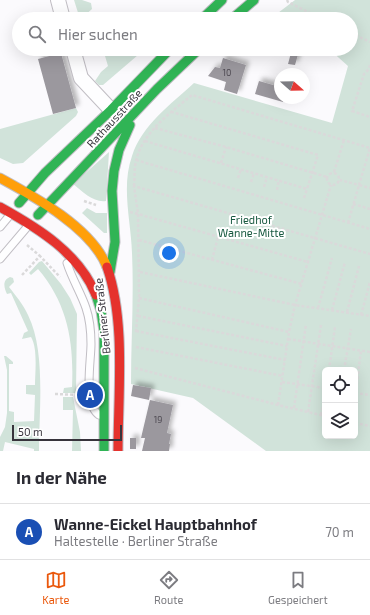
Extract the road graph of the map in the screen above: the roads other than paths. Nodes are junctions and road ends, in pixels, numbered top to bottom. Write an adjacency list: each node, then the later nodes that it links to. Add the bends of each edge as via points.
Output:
1 (58, 0): 4 (street)
2 (222, 0): 5 (street)
3 (254, 0): 6 (street)
4 (61, 12)
5 (209, 12)
6 (240, 12)
7 (75, 56): 10 (street, via 81,78)
8 (163, 56): 10 (street, Rathausstraße)
9 (192, 56): 11 (street, Rathausstraße)
10 (111, 110): 13 (street, Rathausstraße)
11 (133, 116): 14 (street, Rathausstraße); 21 (street, via 119,150 114,171 112,209 115,242)
12 (0, 178): 13 (street, Berliner Straße)
13 (27, 193): 14 (street, Berliner Straße); 16 (street)
14 (47, 205): 17 (street); 21 (street, Berliner Straße, via 89,240)
15 (0, 207): 16 (street, Berliner Straße)
16 (12, 213): 17 (street, Berliner Straße); 18 (lane)
17 (29, 224): 19 (street, Berliner Straße); 20 (lane)
18 (0, 227)
19 (63, 249): 22 (lane, via 90,323 90,395 96,413); 22 (street, Berliner Straße, via 84,273 101,310 104,338)
20 (0, 259)
21 (110, 272): 24 (street, Berliner Straße, via 118,332)
22 (104, 419): 23 (street, Berliner Straße)
23 (104, 451)
24 (118, 451)

